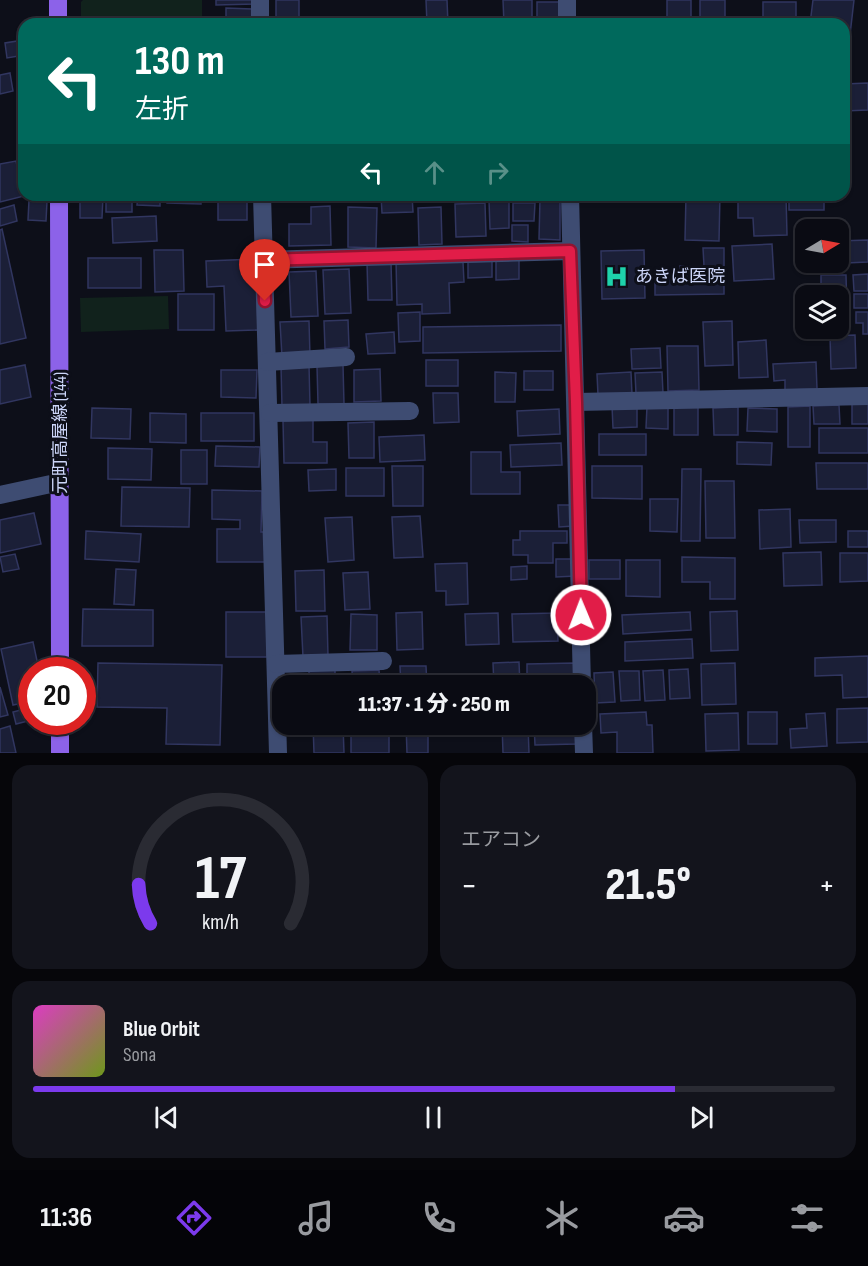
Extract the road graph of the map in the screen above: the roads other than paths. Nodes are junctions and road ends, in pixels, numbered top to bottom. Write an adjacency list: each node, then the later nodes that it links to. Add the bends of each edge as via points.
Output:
1 (58, 0): 4 (main road)
2 (260, 0): 5 (lane)
3 (567, 0): 6 (lane)
4 (58, 18)
5 (260, 18)
6 (567, 18)
7 (59, 201): 18 (main road, 元町高屋線 (144))
8 (262, 201): 11 (lane)
9 (570, 201): 10 (lane)
10 (570, 251): 11 (lane); 15 (lane)
11 (263, 260): 13 (lane)
12 (346, 357): 13 (lane)
13 (267, 362): 17 (lane)
14 (868, 396): 15 (lane)
15 (576, 402): 23 (lane)
16 (411, 411): 17 (lane)
17 (270, 413): 22 (lane)
18 (60, 482): 19 (lane); 20 (main road, 元町高屋線 (144))
19 (0, 495)
20 (60, 657)
21 (383, 662): 22 (lane)
22 (276, 664): 27 (lane)
23 (582, 675)
24 (60, 735): 26 (main road)
25 (583, 735): 28 (lane)
26 (60, 753)
27 (278, 753)
28 (584, 753)

